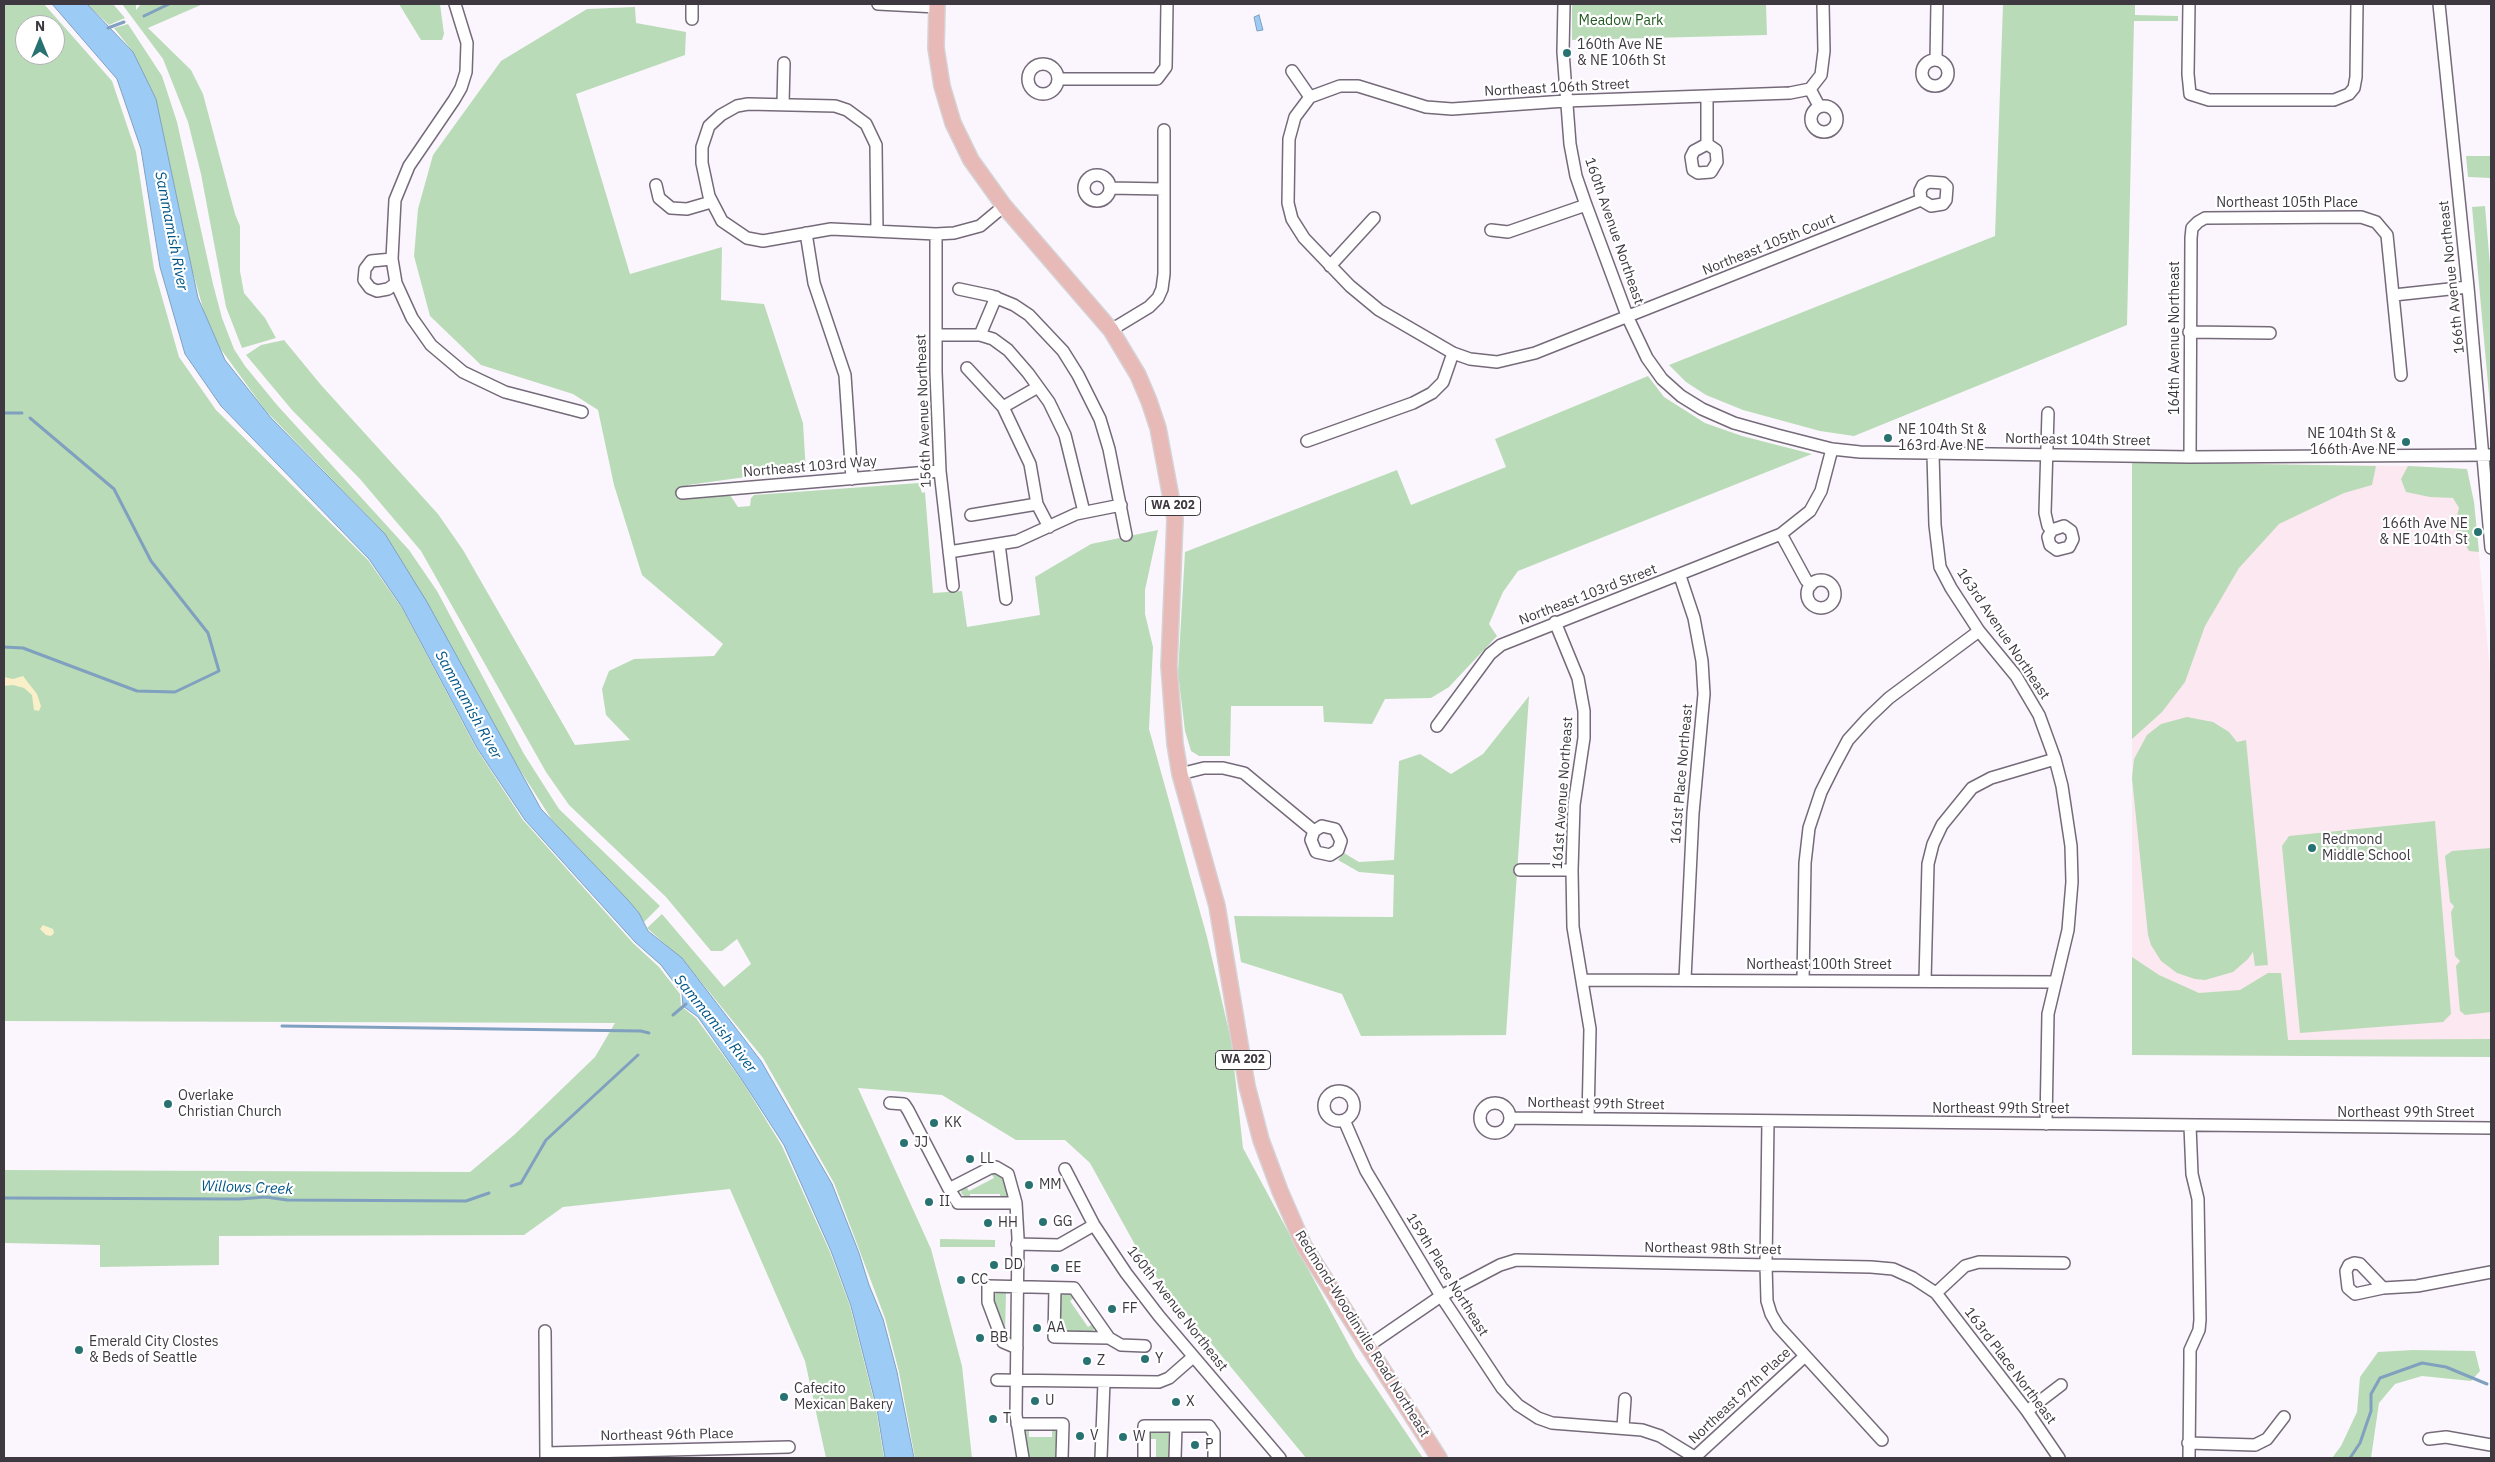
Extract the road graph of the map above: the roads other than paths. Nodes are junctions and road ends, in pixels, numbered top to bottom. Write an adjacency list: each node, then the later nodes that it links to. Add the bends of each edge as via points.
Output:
1 (455, 4): 38 (street, via 467,43 466,72 462,88 421,146 402,182 395,200)
2 (692, 4): 12 (street)
3 (878, 4): 11 (street)
4 (1167, 4): 16 (street, via 1164,71 1158,79)
5 (1564, 4): 20 (street, 160th Avenue Northeast)
6 (1823, 4): 17 (street, via 1821,76)
7 (1937, 4): 13 (street)
8 (2189, 4): 9 (street, via 2190,94 2209,100 2334,100 2349,94 2354,88)
9 (2358, 4)
10 (2439, 4): 41 (street, 166th Avenue Northeast)
11 (937, 6): 31 (main road, Redmond-Woodinville Road Northeast / WA 202, via 936,48 942,86 953,123 971,160)
12 (692, 19)
13 (1936, 60)
14 (784, 63): 21 (street)
15 (1292, 71): 18 (street)
16 (1058, 79)
17 (1810, 89): 19 (street, Northeast 106th Street, via 1790,93); 22 (street)
18 (1310, 96): 20 (street, Northeast 106th Street, via 1340,86 1358,86 1426,107 1452,109); 39 (street, Northeast 105th Court, via 1295,117 1289,139 1288,203 1292,219 1304,238)
19 (1707, 96): 20 (street, Northeast 106th Street); 24 (street)
20 (1566, 101): 30 (street, 160th Avenue Northeast, via 1576,176)
21 (783, 104): 29 (street, via 737,106 708,126 702,147 702,163); 35 (street, via 835,106 847,110 866,124 876,145)
22 (1819, 106)
23 (1164, 130): 27 (street)
24 (1707, 144)
25 (656, 186): 29 (street, via 659,198 671,208 686,209)
26 (1110, 188): 27 (street)
27 (1164, 189): 46 (street, via 1164,274 1158,298)
28 (1921, 200): 45 (street, Northeast 105th Court)
29 (711, 202): 36 (street, via 722,221 747,238 763,241)
30 (1586, 205): 34 (street, via 1508,232); 45 (street, 160th Avenue Northeast)
31 (1004, 206): 37 (street, via 980,226); 46 (main road, Redmond-Woodinville Road Northeast / WA 202)
32 (1374, 218): 39 (street)
33 (2198, 222): 43 (street, Northeast 105th Place, via 2216,217 2360,217 2376,222 2387,235); 47 (street, 164th Avenue Northeast, via 2192,228 2191,238)
34 (1491, 230)
35 (877, 231): 36 (street, via 831,229); 37 (street)
36 (806, 233): 65 (street, via 814,283 845,375)
37 (936, 234): 49 (street, 156th Avenue Northeast)
38 (392, 259): 40 (street); 40 (street, via 371,261 365,269 364,280 377,291)
39 (1330, 266): 51 (street, Northeast 105th Court, via 1379,310)
40 (396, 283): 56 (street, via 412,318 431,346 463,372 505,392)
41 (2468, 286): 43 (street); 62 (street, 166th Avenue Northeast)
42 (959, 289): 44 (street)
43 (2394, 295): 53 (street)
44 (996, 297): 50 (street); 68 (street, via 1029,315 1063,351 1078,375 1100,420)
45 (1628, 318): 51 (street, Northeast 105th Court, via 1535,353 1496,362); 59 (street, Northeast 104th Street, via 1647,358 1662,379 1681,396 1734,423)
46 (1111, 330): 86 (main road, Redmond-Woodinville Road Northeast / WA 202, via 1138,375 1149,401 1158,428 1175,518 1170,694)
47 (2189, 332): 48 (street); 63 (street, 164th Avenue Northeast)
48 (2270, 333)
49 (936, 335): 50 (street); 64 (street, 156th Avenue Northeast)
50 (980, 335): 54 (street, via 1008,350)
51 (1453, 353): 58 (street, via 1443,382 1432,393 1413,403)
52 (967, 368): 55 (street)
53 (2401, 374)
54 (1038, 387): 55 (street); 69 (street, via 1065,435)
55 (1003, 407): 67 (street, via 1030,464)
56 (582, 412)
57 (2048, 413): 61 (street)
58 (1307, 441)
59 (1832, 449): 60 (street, Northeast 104th Street); 73 (street, Northeast 103rd Street, via 1821,491 1810,511)
60 (1933, 454): 61 (street, Northeast 104th Street); 83 (street, 163rd Avenue Northeast, via 1940,566)
61 (2047, 455): 63 (street, Northeast 104th Street); 72 (street, via 2045,513)
62 (2487, 455): 63 (street, Northeast 104th Street); 76 (street, 166th Avenue Northeast)
63 (2190, 457)
64 (940, 471): 65 (street, Northeast 103rd Way); 77 (street, 156th Avenue Northeast)
65 (852, 479): 66 (street, Northeast 103rd Way)
66 (682, 494)
67 (1037, 504): 70 (street); 71 (street)
68 (1121, 505): 69 (street); 74 (street)
69 (1084, 512): 71 (street)
70 (971, 515)
71 (1049, 527): 75 (street, via 1016,542)
72 (2052, 530)
73 (1781, 534): 78 (street, Northeast 103rd Street); 79 (street)
74 (1126, 535)
75 (999, 544): 77 (street); 81 (street)
76 (2491, 548)
77 (949, 552): 80 (street, 156th Avenue Northeast)
78 (1680, 576): 82 (street, Northeast 103rd Street); 90 (street, 161st Place Northeast, via 1694,618 1704,694 1693,813)
79 (1811, 585)
80 (952, 586)
81 (1006, 599)
82 (1556, 622): 84 (street, Northeast 103rd Street, via 1501,645 1490,654); 89 (street, 161st Avenue Northeast, via 1578,678 1584,711 1584,738 1574,805)
83 (1980, 631): 85 (street, 163rd Avenue Northeast, via 2016,676 2039,715); 92 (street, via 1868,718 1848,740 1833,768 1809,828 1805,863)
84 (1438, 726)
85 (2055, 759): 93 (street, via 1991,778 1972,788 1942,825 1928,864); 94 (street, 163rd Avenue Northeast, via 2071,846 2072,882 2068,930)
86 (1180, 774): 87 (street, via 1214,768 1244,773); 119 (main road, Redmond-Woodinville Road Northeast / WA 202, via 1217,906 1247,1086 1262,1140 1304,1246)
87 (1314, 831)
88 (1520, 870): 89 (street)
89 (1572, 870): 91 (street, 161st Avenue Northeast, via 1573,927)
90 (1685, 979): 91 (street, Northeast 100th Street); 92 (street, Northeast 100th Street)
91 (1583, 980): 97 (street, 161st Avenue Northeast, via 1590,1029)
92 (1803, 980): 93 (street, Northeast 100th Street)
93 (1926, 980): 94 (street, Northeast 100th Street)
94 (2054, 982): 100 (street, 163rd Avenue Northeast, via 2046,1038)
95 (890, 1103): 104 (street, via 904,1104)
96 (1510, 1118): 97 (street, Northeast 99th Street)
97 (1588, 1119): 99 (street, Northeast 99th Street)
98 (1344, 1120): 115 (street, 159th Place Northeast, via 1366,1171)
99 (1768, 1122): 100 (street, Northeast 99th Street); 109 (street)
100 (2046, 1124): 101 (street, Northeast 99th Street)
101 (2190, 1126): 102 (street, Northeast 99th Street); 135 (street, via 2192,1174 2198,1199 2200,1320 2190,1350)
102 (2491, 1128)
103 (1065, 1169): 106 (street, 160th Avenue Northeast)
104 (949, 1189): 105 (street, via 958,1203); 105 (street, via 996,1167 1008,1174)
105 (1016, 1203): 107 (street)
106 (1094, 1225): 107 (street, via 1060,1245); 122 (street, 160th Avenue Northeast, via 1126,1273)
107 (1017, 1244): 111 (street)
108 (2064, 1263): 114 (street, via 1979,1262 1965,1266)
109 (1766, 1265): 114 (street, Northeast 98th Street, via 1893,1270); 115 (street, Northeast 98th Street, via 1516,1260); 121 (street, via 1767,1301 1771,1314)
110 (2491, 1272): 113 (street, via 2417,1286)
111 (1017, 1287): 112 (street); 120 (street); 120 (street, via 988,1286 988,1302 1003,1342)
112 (1055, 1288): 117 (street, via 1074,1288); 117 (street, via 1054,1336)
113 (2383, 1288)
114 (1936, 1293): 128 (street, 163rd Place Northeast)
115 (1441, 1296): 119 (street, Northeast 98th Street); 132 (street, 159th Place Northeast, via 1502,1388 1518,1405 1552,1423)
116 (545, 1331): 138 (street)
117 (1109, 1338): 118 (street, via 1121,1346)
118 (1145, 1346)
119 (1368, 1346): 146 (main road, Redmond-Woodinville Road Northeast / WA 202)
120 (1017, 1348): 124 (street)
121 (1805, 1356): 134 (street); 147 (street, Northeast 97th Place)
122 (1193, 1357): 125 (street, via 1169,1378 1159,1382); 145 (street, 160th Avenue Northeast)
123 (997, 1380): 124 (street)
124 (1015, 1380): 125 (street); 130 (street)
125 (1104, 1382): 141 (street)
126 (2061, 1385): 128 (street)
127 (1625, 1399): 132 (street)
128 (2027, 1411): 148 (street, 163rd Place Northeast)
129 (2284, 1417): 135 (street, via 2267,1439 2255,1445)
130 (1017, 1424): 139 (street); 140 (street, via 1063,1424)
131 (1176, 1426): 142 (street, via 1144,1426); 143 (street); 144 (street, via 1209,1426 1214,1434)
132 (1624, 1428): 147 (street, via 1660,1436)
133 (2429, 1439): 136 (street, via 2446,1437)
134 (1882, 1440)
135 (2188, 1443): 149 (street)
136 (2491, 1445)
137 (789, 1447): 138 (street, Northeast 96th Place)
138 (546, 1456)
139 (1023, 1458)
140 (1062, 1458)
141 (1101, 1458)
142 (1144, 1458)
143 (1175, 1458)
144 (1214, 1458)
145 (1280, 1458)
146 (1439, 1458)
147 (1696, 1458)
148 (2059, 1458)
149 (2189, 1458)

